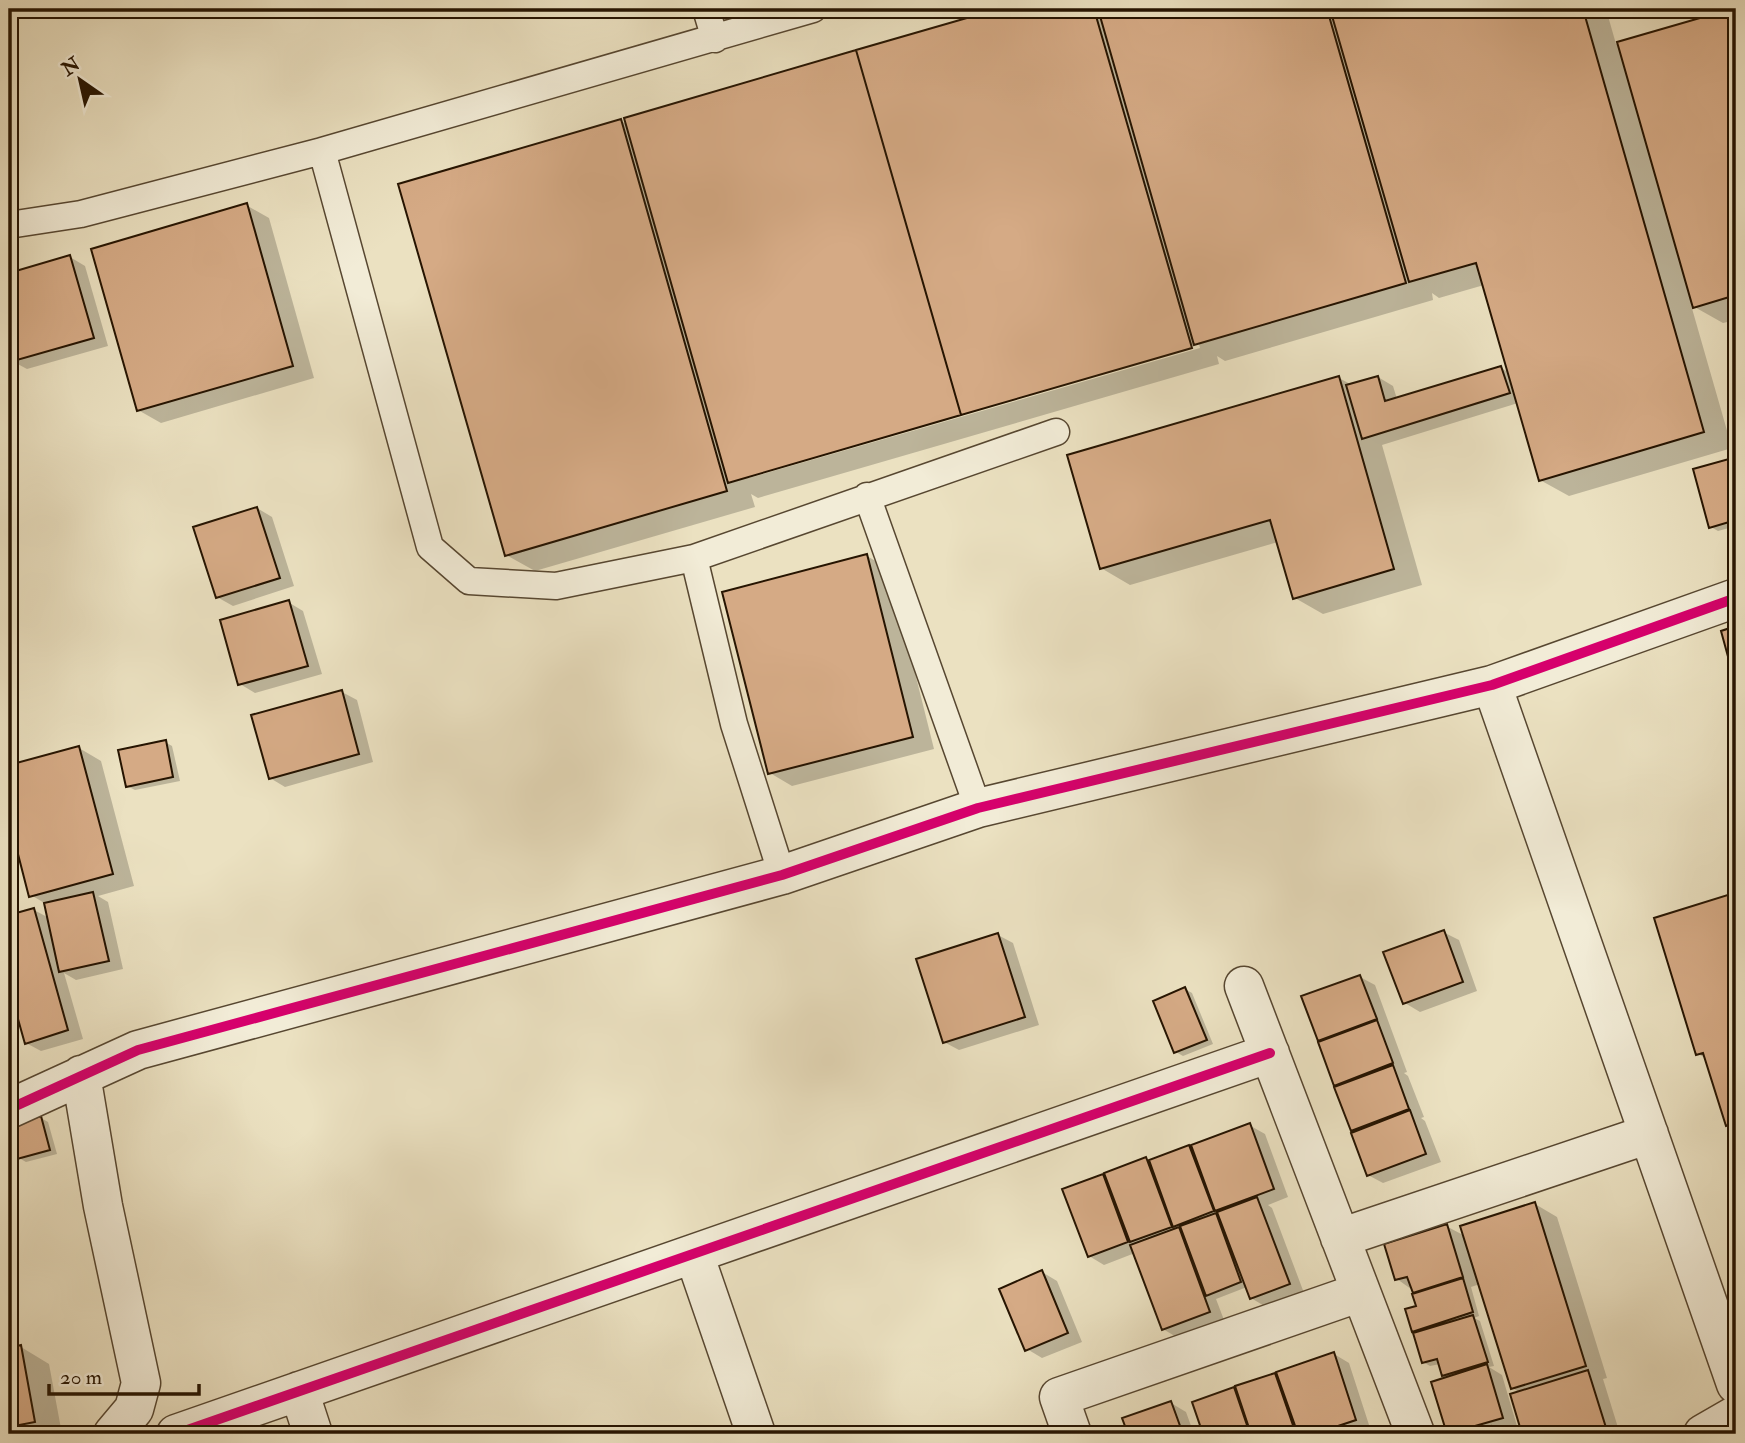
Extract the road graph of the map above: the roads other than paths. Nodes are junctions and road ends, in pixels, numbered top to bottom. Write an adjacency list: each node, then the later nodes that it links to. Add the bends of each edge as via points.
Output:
1 (706, 9): 3 (lane)
2 (813, 9): 3 (lane)
3 (715, 38): 4 (lane)
4 (322, 151): 5 (lane, via 82,214); 8 (lane, via 430,548 469,581 556,586)
5 (9, 225)
6 (1056, 432): 7 (lane)
7 (867, 496): 8 (lane); 11 (lane)
8 (694, 558): 12 (lane, via 734,724)
9 (1736, 598): 10 (street)
10 (1492, 685): 11 (street); 17 (street)
11 (978, 808): 12 (street)
12 (782, 875): 15 (street, via 138,1050)
13 (1244, 986): 14 (street)
14 (1270, 1053): 18 (street); 19 (street)
15 (81, 1075): 16 (street); 26 (street, via 141,1383 134,1409)
16 (9, 1110)
17 (1649, 1134): 18 (street); 21 (street)
18 (1340, 1238): 20 (street)
19 (694, 1254): 22 (street); 29 (street)
20 (1361, 1292): 25 (street); 30 (street, via 1059,1397)
21 (1736, 1384)
22 (299, 1391): 24 (street); 28 (street)
23 (1736, 1415): 31 (street)
24 (225, 1426): 27 (street)
25 (1415, 1433)
26 (113, 1434)
27 (176, 1434)
28 (313, 1434)
29 (756, 1434)
30 (1072, 1434)
31 (1703, 1434)

